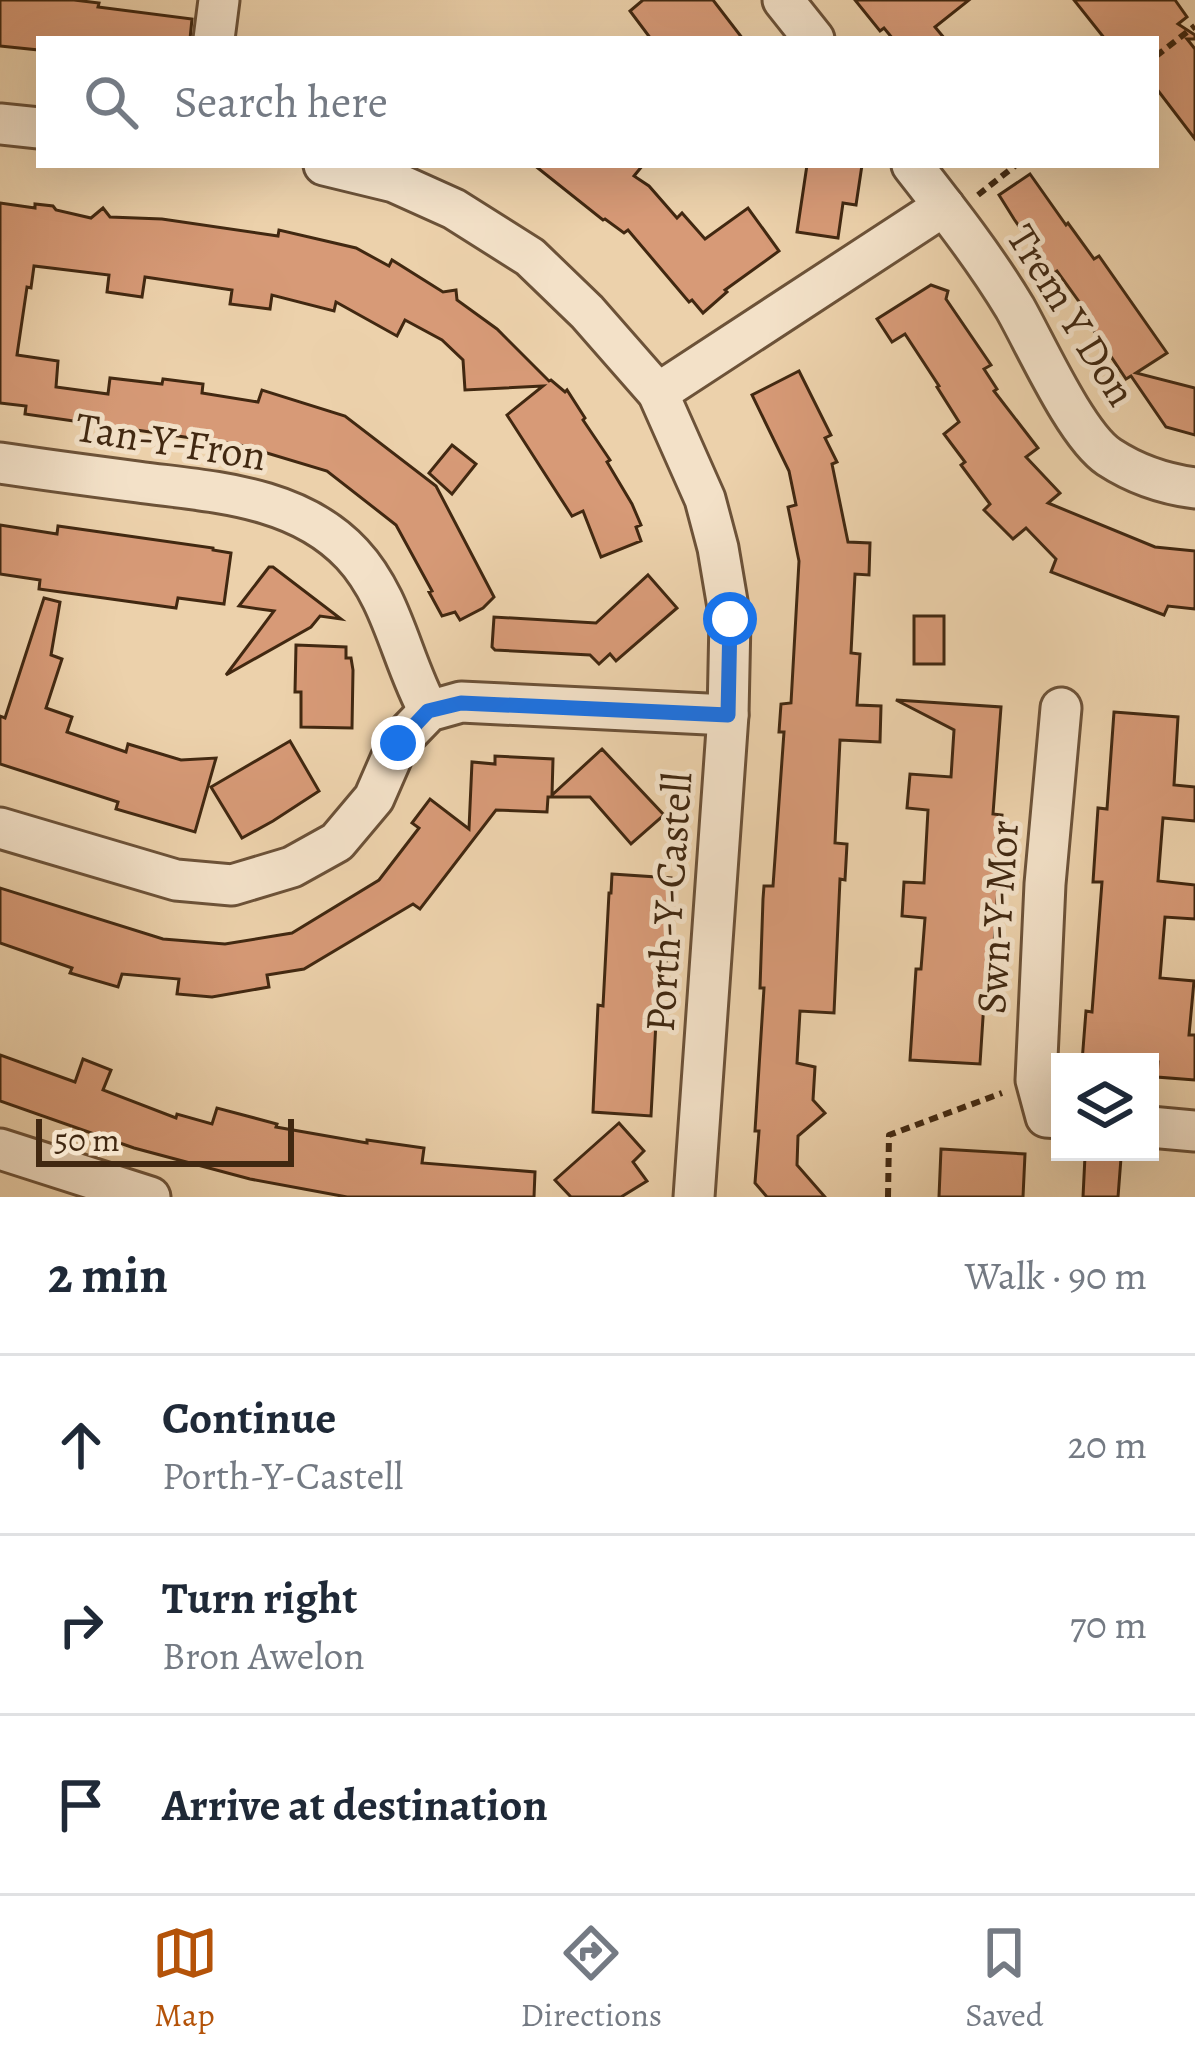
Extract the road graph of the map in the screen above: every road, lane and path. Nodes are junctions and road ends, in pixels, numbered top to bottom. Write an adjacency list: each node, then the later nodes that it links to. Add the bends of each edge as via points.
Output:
1 (220, 0): 4 (street)
2 (783, 0): 5 (street)
3 (1195, 26): 6 (path)
4 (214, 36)
5 (812, 36)
6 (1159, 54)
7 (0, 124): 8 (street)
8 (36, 128)
9 (336, 168): 13 (street, Porth-Y-Castell, via 454,209 530,257)
10 (914, 168): 12 (street, Trem Y Don)
11 (1012, 168): 12 (path)
12 (948, 211): 13 (street); 15 (street, Trem Y Don, via 1105,455 1162,484)
13 (658, 393): 18 (street, Porth-Y-Castell, via 718,548 730,619)
14 (0, 463): 17 (street, Tan-Y-Fron, via 232,495 308,519 352,554 387,605)
15 (1195, 488)
16 (1061, 708): 20 (street, Swn-Y-Mor)
17 (428, 711): 18 (street, via 461,703); 19 (street, via 398,743 374,798 337,842 292,867 232,885 176,880)
18 (728, 715): 26 (street, Porth-Y-Castell)
19 (0, 828)
20 (1036, 1080): 21 (street); 27 (path, via 889,1135)
21 (1051, 1117)
22 (1159, 1127): 23 (street)
23 (1195, 1131)
24 (0, 1149): 25 (street)
25 (150, 1197)
26 (694, 1197)
27 (888, 1197)

